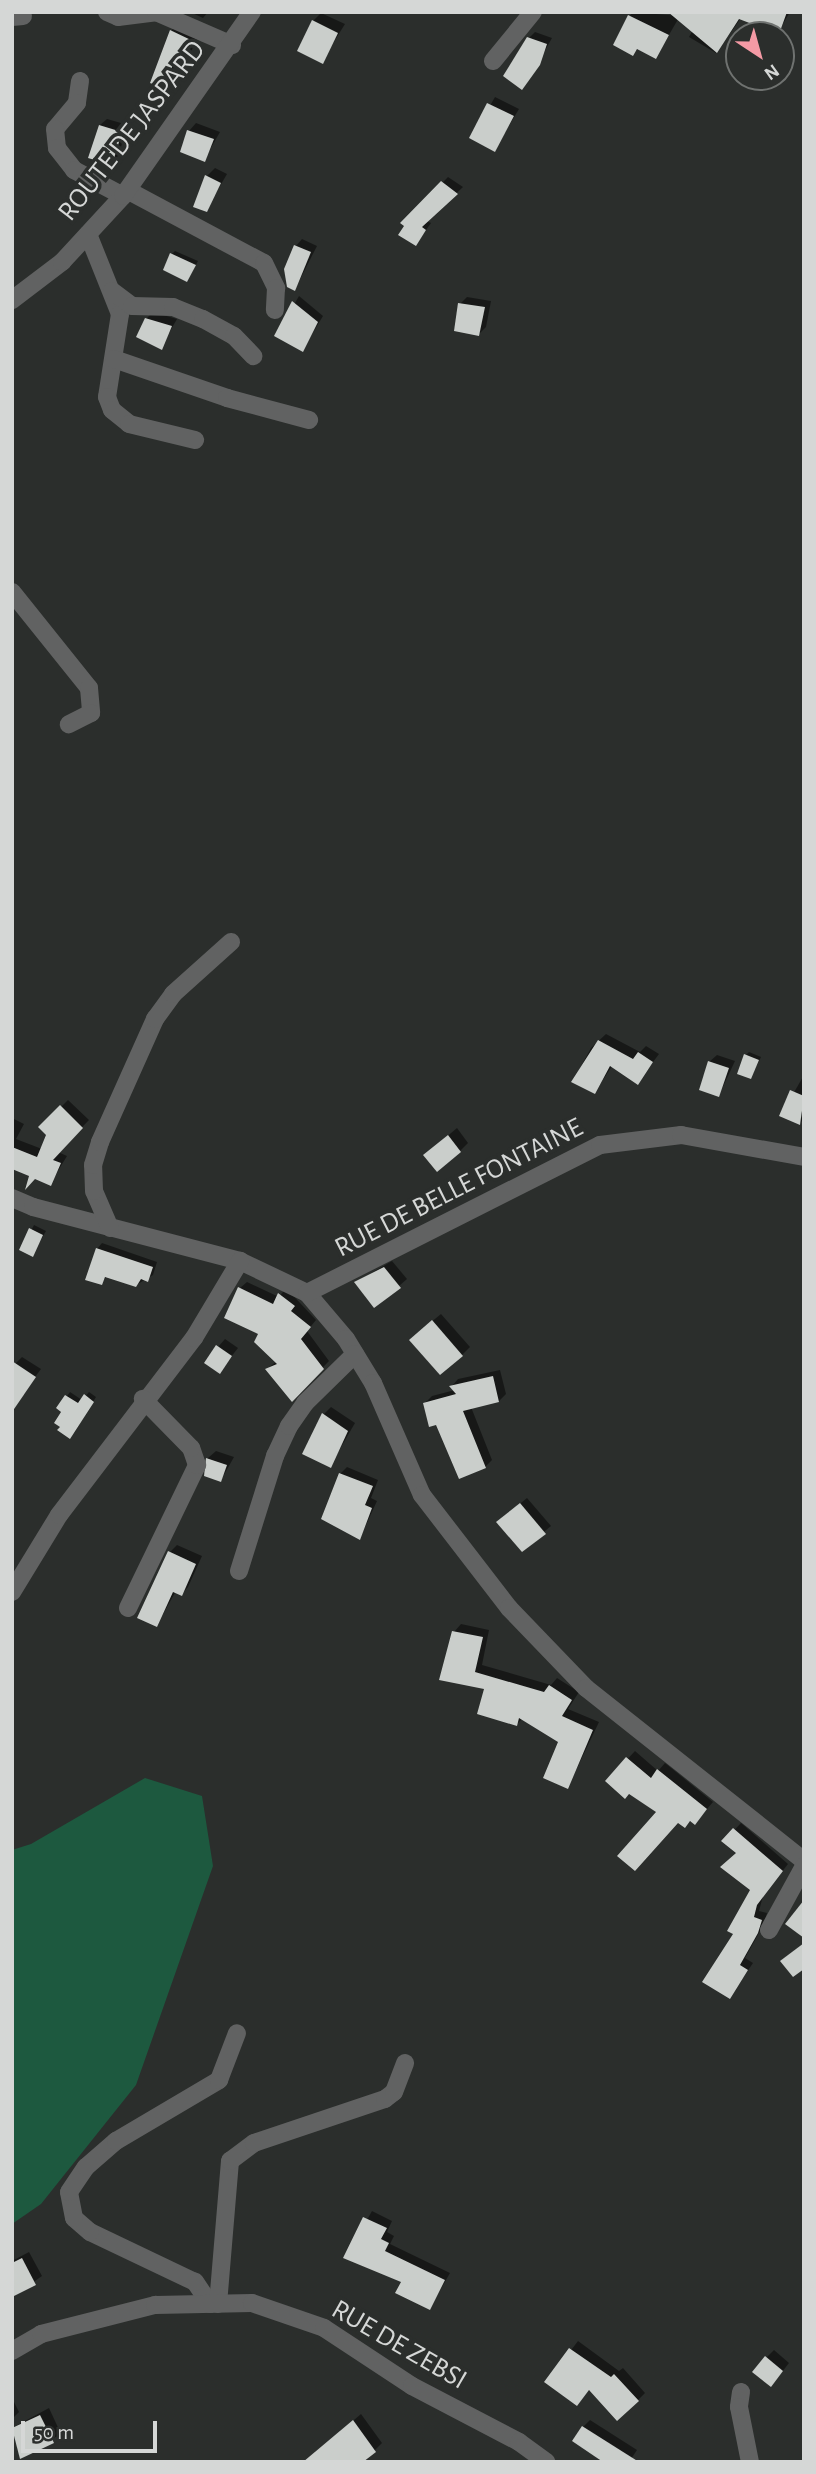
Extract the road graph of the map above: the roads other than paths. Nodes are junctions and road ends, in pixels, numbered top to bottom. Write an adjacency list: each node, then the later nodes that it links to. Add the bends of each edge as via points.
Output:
1 (107, 12): 4 (street, via 118,17 156,12)
2 (253, 12): 4 (street, ROUTE DE JASPARD)
3 (533, 12): 5 (street)
4 (232, 45): 7 (street, ROUTE DE JASPARD)
5 (493, 61)
6 (80, 81): 7 (street, via 77,103 55,129 57,148 74,170)
7 (125, 193): 8 (street, ROUTE DE JASPARD); 11 (street, via 264,263 276,288)
8 (88, 234): 9 (street); 10 (street, ROUTE DE JASPARD, via 34,287)
9 (113, 290): 12 (street, via 132,306 173,307 203,319 234,336); 13 (street, via 120,314)
10 (12, 300)
11 (275, 310)
12 (253, 356)
13 (114, 359): 14 (street); 15 (street, via 107,397 116,415 129,424)
14 (309, 420)
15 (195, 440)
16 (12, 592): 17 (street, via 89,688 92,713)
17 (69, 724)
18 (231, 942): 21 (street, via 173,994 155,1019 100,1142 93,1165 94,1191)
19 (804, 1157): 23 (street, RUE DE BELLE FONTAINE, via 681,1135 600,1144)
20 (12, 1198): 21 (street)
21 (110, 1228): 22 (street)
22 (240, 1261): 23 (street); 25 (street, via 194,1338)
23 (307, 1293): 24 (street)
24 (355, 1354): 26 (street, via 304,1403 289,1426); 29 (street, via 373,1383 422,1495 509,1608 586,1688)
25 (143, 1399): 27 (street, via 59,1515); 28 (street, via 191,1448 197,1465)
26 (239, 1571)
27 (12, 1592)
28 (128, 1608)
29 (804, 1864): 30 (street)
30 (769, 1930)
31 (237, 2033): 33 (street, via 219,2080 116,2141 86,2167 69,2192 74,2218 90,2232 195,2282)
32 (405, 2063): 33 (street, via 394,2092 386,2099 254,2143 230,2161)
33 (214, 2304): 34 (street, RUE DE ZEBSI, via 155,2305 41,2333); 36 (street, RUE DE ZEBSI, via 253,2303 324,2328 412,2386)
34 (12, 2351)
35 (741, 2392): 37 (street, via 739,2407)
36 (547, 2462)
37 (750, 2462)

